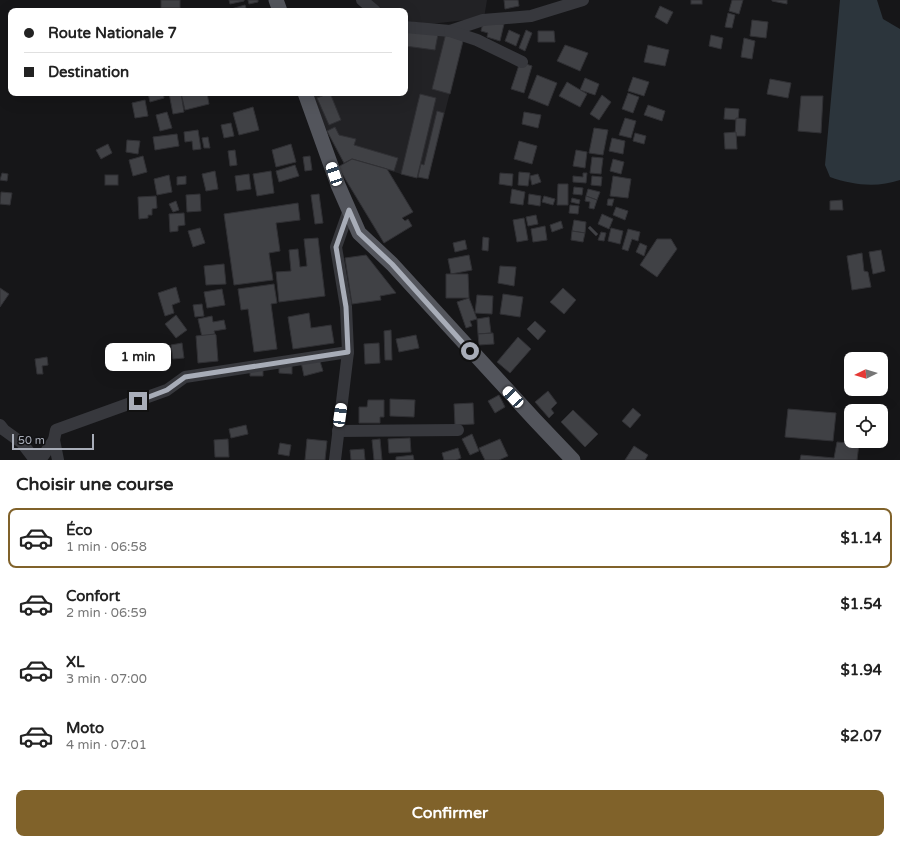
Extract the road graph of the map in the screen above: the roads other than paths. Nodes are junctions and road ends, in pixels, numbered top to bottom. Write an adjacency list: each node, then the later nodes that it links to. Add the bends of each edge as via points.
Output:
1 (362, 0): 3 (street)
2 (583, 0): 5 (street, via 531,16 483,20)
3 (371, 8)
4 (408, 27): 5 (street)
5 (450, 31): 6 (street, via 477,40)
6 (522, 62)
7 (306, 96): 8 (main road)
8 (349, 210): 9 (street, via 336,247 346,307); 16 (main road, via 359,233 392,264)
9 (348, 352): 12 (street); 13 (street, via 185,377 167,390 56,430)
10 (0, 425): 13 (street, via 22,443 32,456 43,456)
11 (458, 430): 12 (street)
12 (338, 431): 15 (street)
13 (54, 440): 14 (street)
14 (58, 460)
15 (336, 460)
16 (573, 460)

